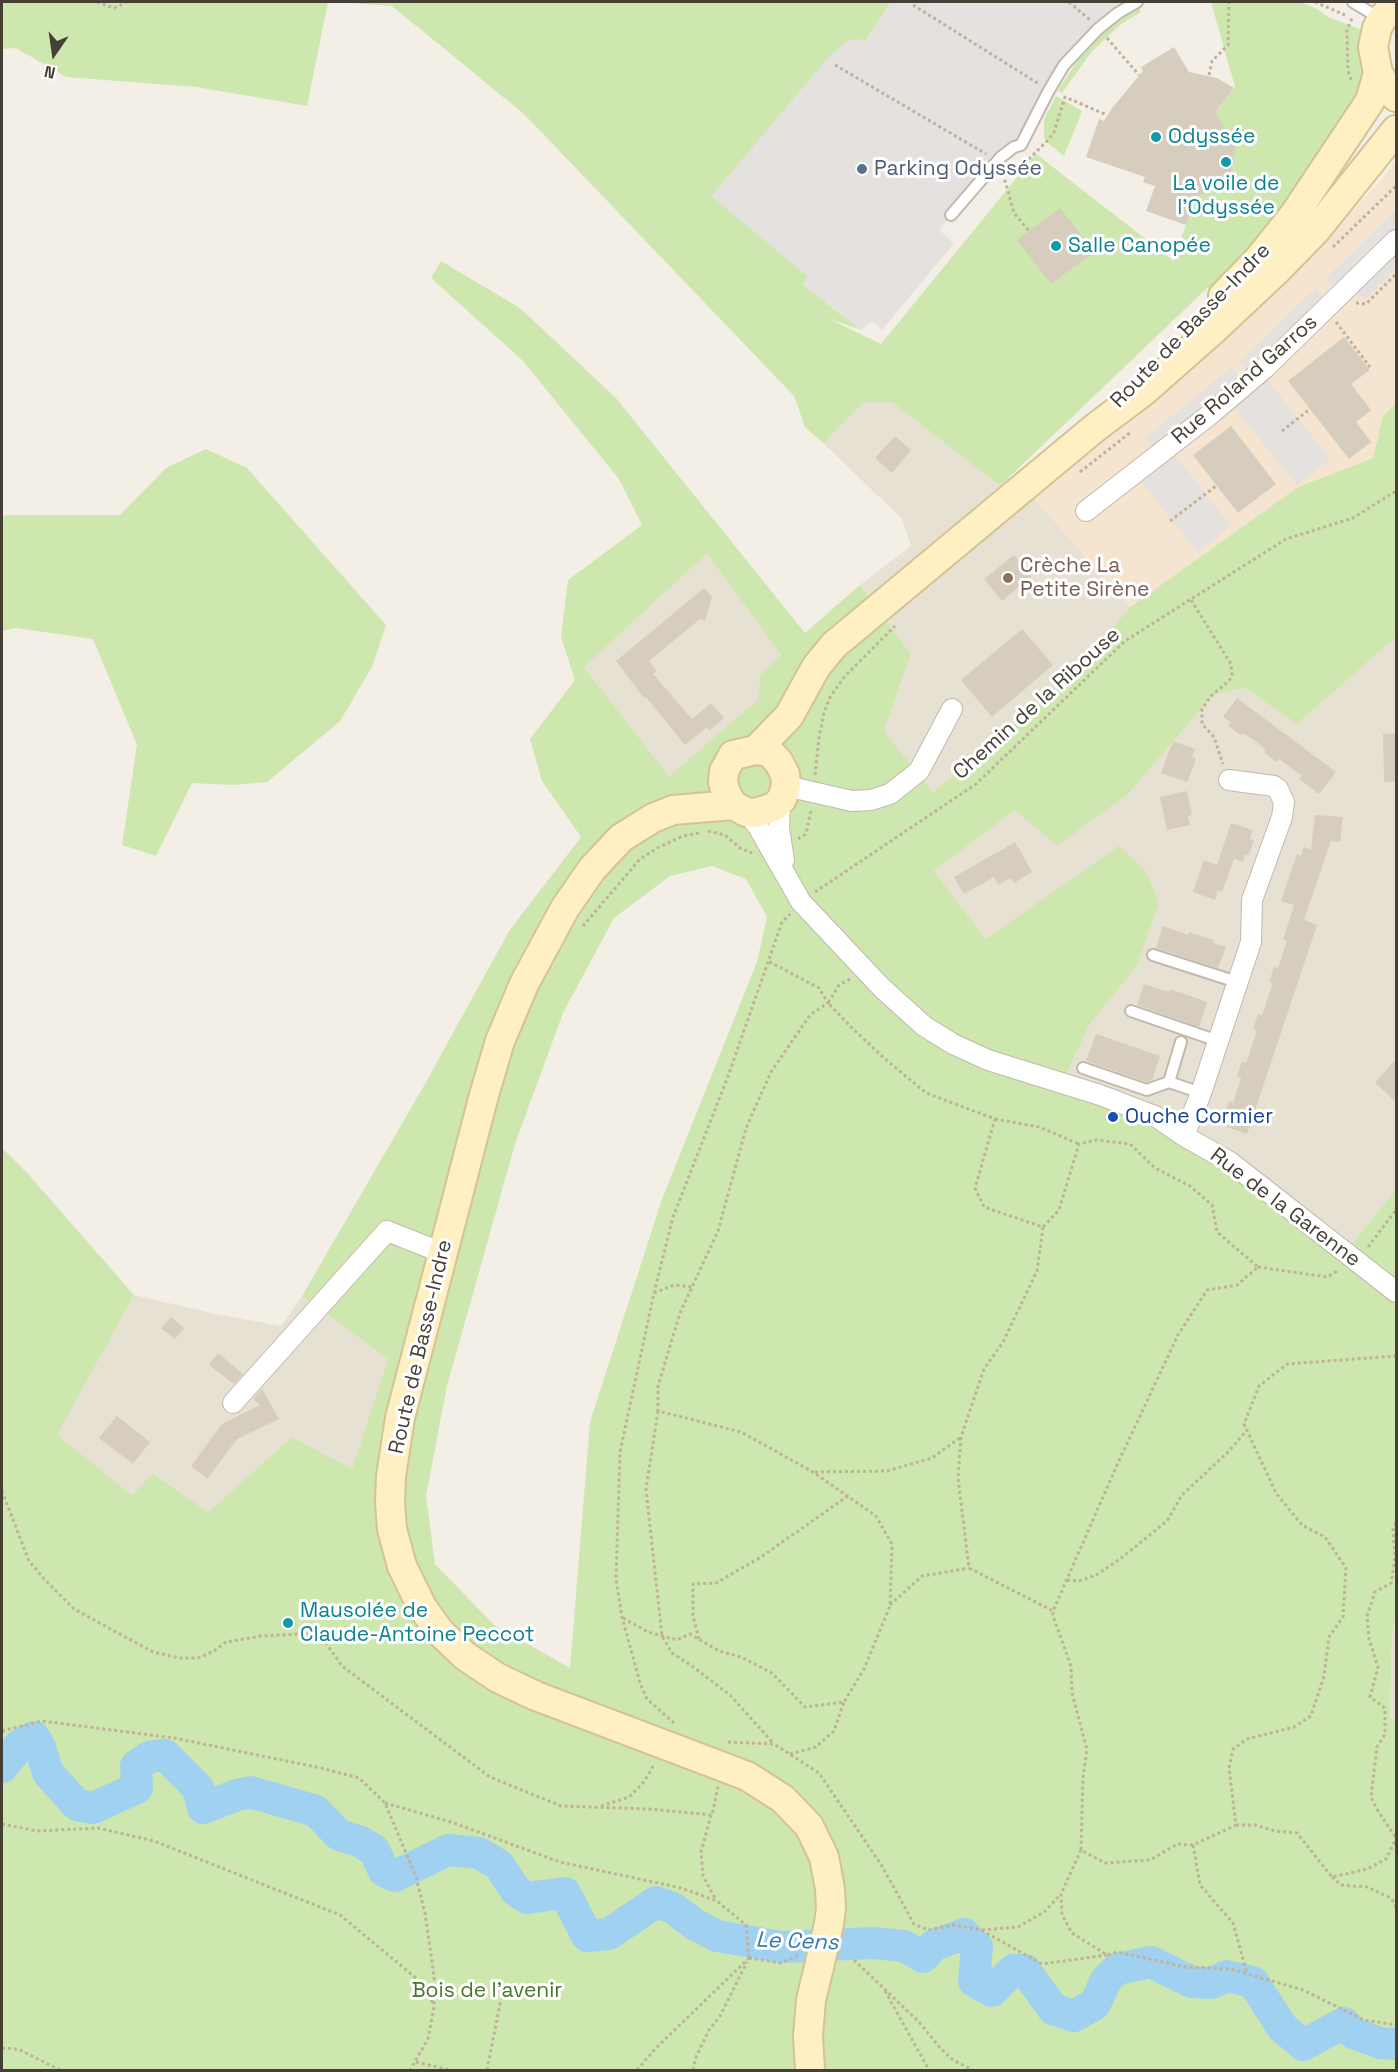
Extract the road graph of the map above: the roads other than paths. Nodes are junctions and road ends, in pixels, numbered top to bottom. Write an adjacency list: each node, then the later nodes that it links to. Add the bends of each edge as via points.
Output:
1 (1137, 2): 7 (lane, via 1098,29 1064,65 1021,145 998,161)
2 (1353, 2): 3 (lane)
3 (1389, 10): 4 (main road, via 1377,28 1373,47)
4 (1378, 73): 5 (main road); 9 (main road, Route de Basse-Indre, via 1370,101 1294,215 1192,331 1136,382)
5 (1396, 97)
6 (1396, 130): 9 (main road, Route de Basse-Indre, via 1316,230 1277,270 1144,391)
7 (951, 215)
8 (1396, 240): 10 (street, Rue Roland Garros, via 1265,368)
9 (1096, 427): 12 (main road, Route de Basse-Indre, via 834,645 816,667)
10 (1086, 512)
11 (952, 709): 16 (street, via 919,771 890,794 852,801)
12 (789, 716): 13 (main road, Route de Basse-Indre); 16 (main road, Route de Basse-Indre)
13 (756, 750): 14 (main road, via 733,755); 16 (main road, via 768,752 778,761)
14 (724, 771): 17 (main road, via 726,793); 18 (main road, Route de Basse-Indre)
15 (1229, 780): 21 (street, via 1274,786 1284,802 1252,900 1251,942)
16 (790, 786): 17 (main road, via 774,807 765,811); 19 (street, Rue de la Garenne, via 778,814)
17 (739, 808): 18 (main road, Route de Basse-Indre); 19 (street, Rue de la Garenne)
18 (673, 810): 29 (main road, Route de Basse-Indre, via 621,838 591,869 529,974 500,1041)
19 (776, 849): 28 (street, Rue de la Garenne, via 801,902 866,972 924,1026 987,1060 1155,1116)
20 (1153, 955): 21 (lane)
21 (1237, 982): 23 (street)
22 (1131, 1011): 23 (lane)
23 (1218, 1041): 27 (street)
24 (1181, 1042): 26 (lane)
25 (1083, 1068): 26 (lane, via 1147,1090)
26 (1169, 1082): 27 (lane)
27 (1201, 1093): 28 (street)
28 (1184, 1136): 30 (street, Rue de la Garenne, via 1230,1162)
29 (442, 1253): 31 (street, via 387,1232); 32 (main road, Route de Basse-Indre, bridge, via 400,1418 391,1476 392,1529 402,1566 422,1607 440,1632 465,1656 498,1678 536,1696 665,1727 783,1799 808,1826 824,1857 831,1908 829,1924 809,1961)
30 (1396, 1292)
31 (232, 1403)
32 (810, 2070)

